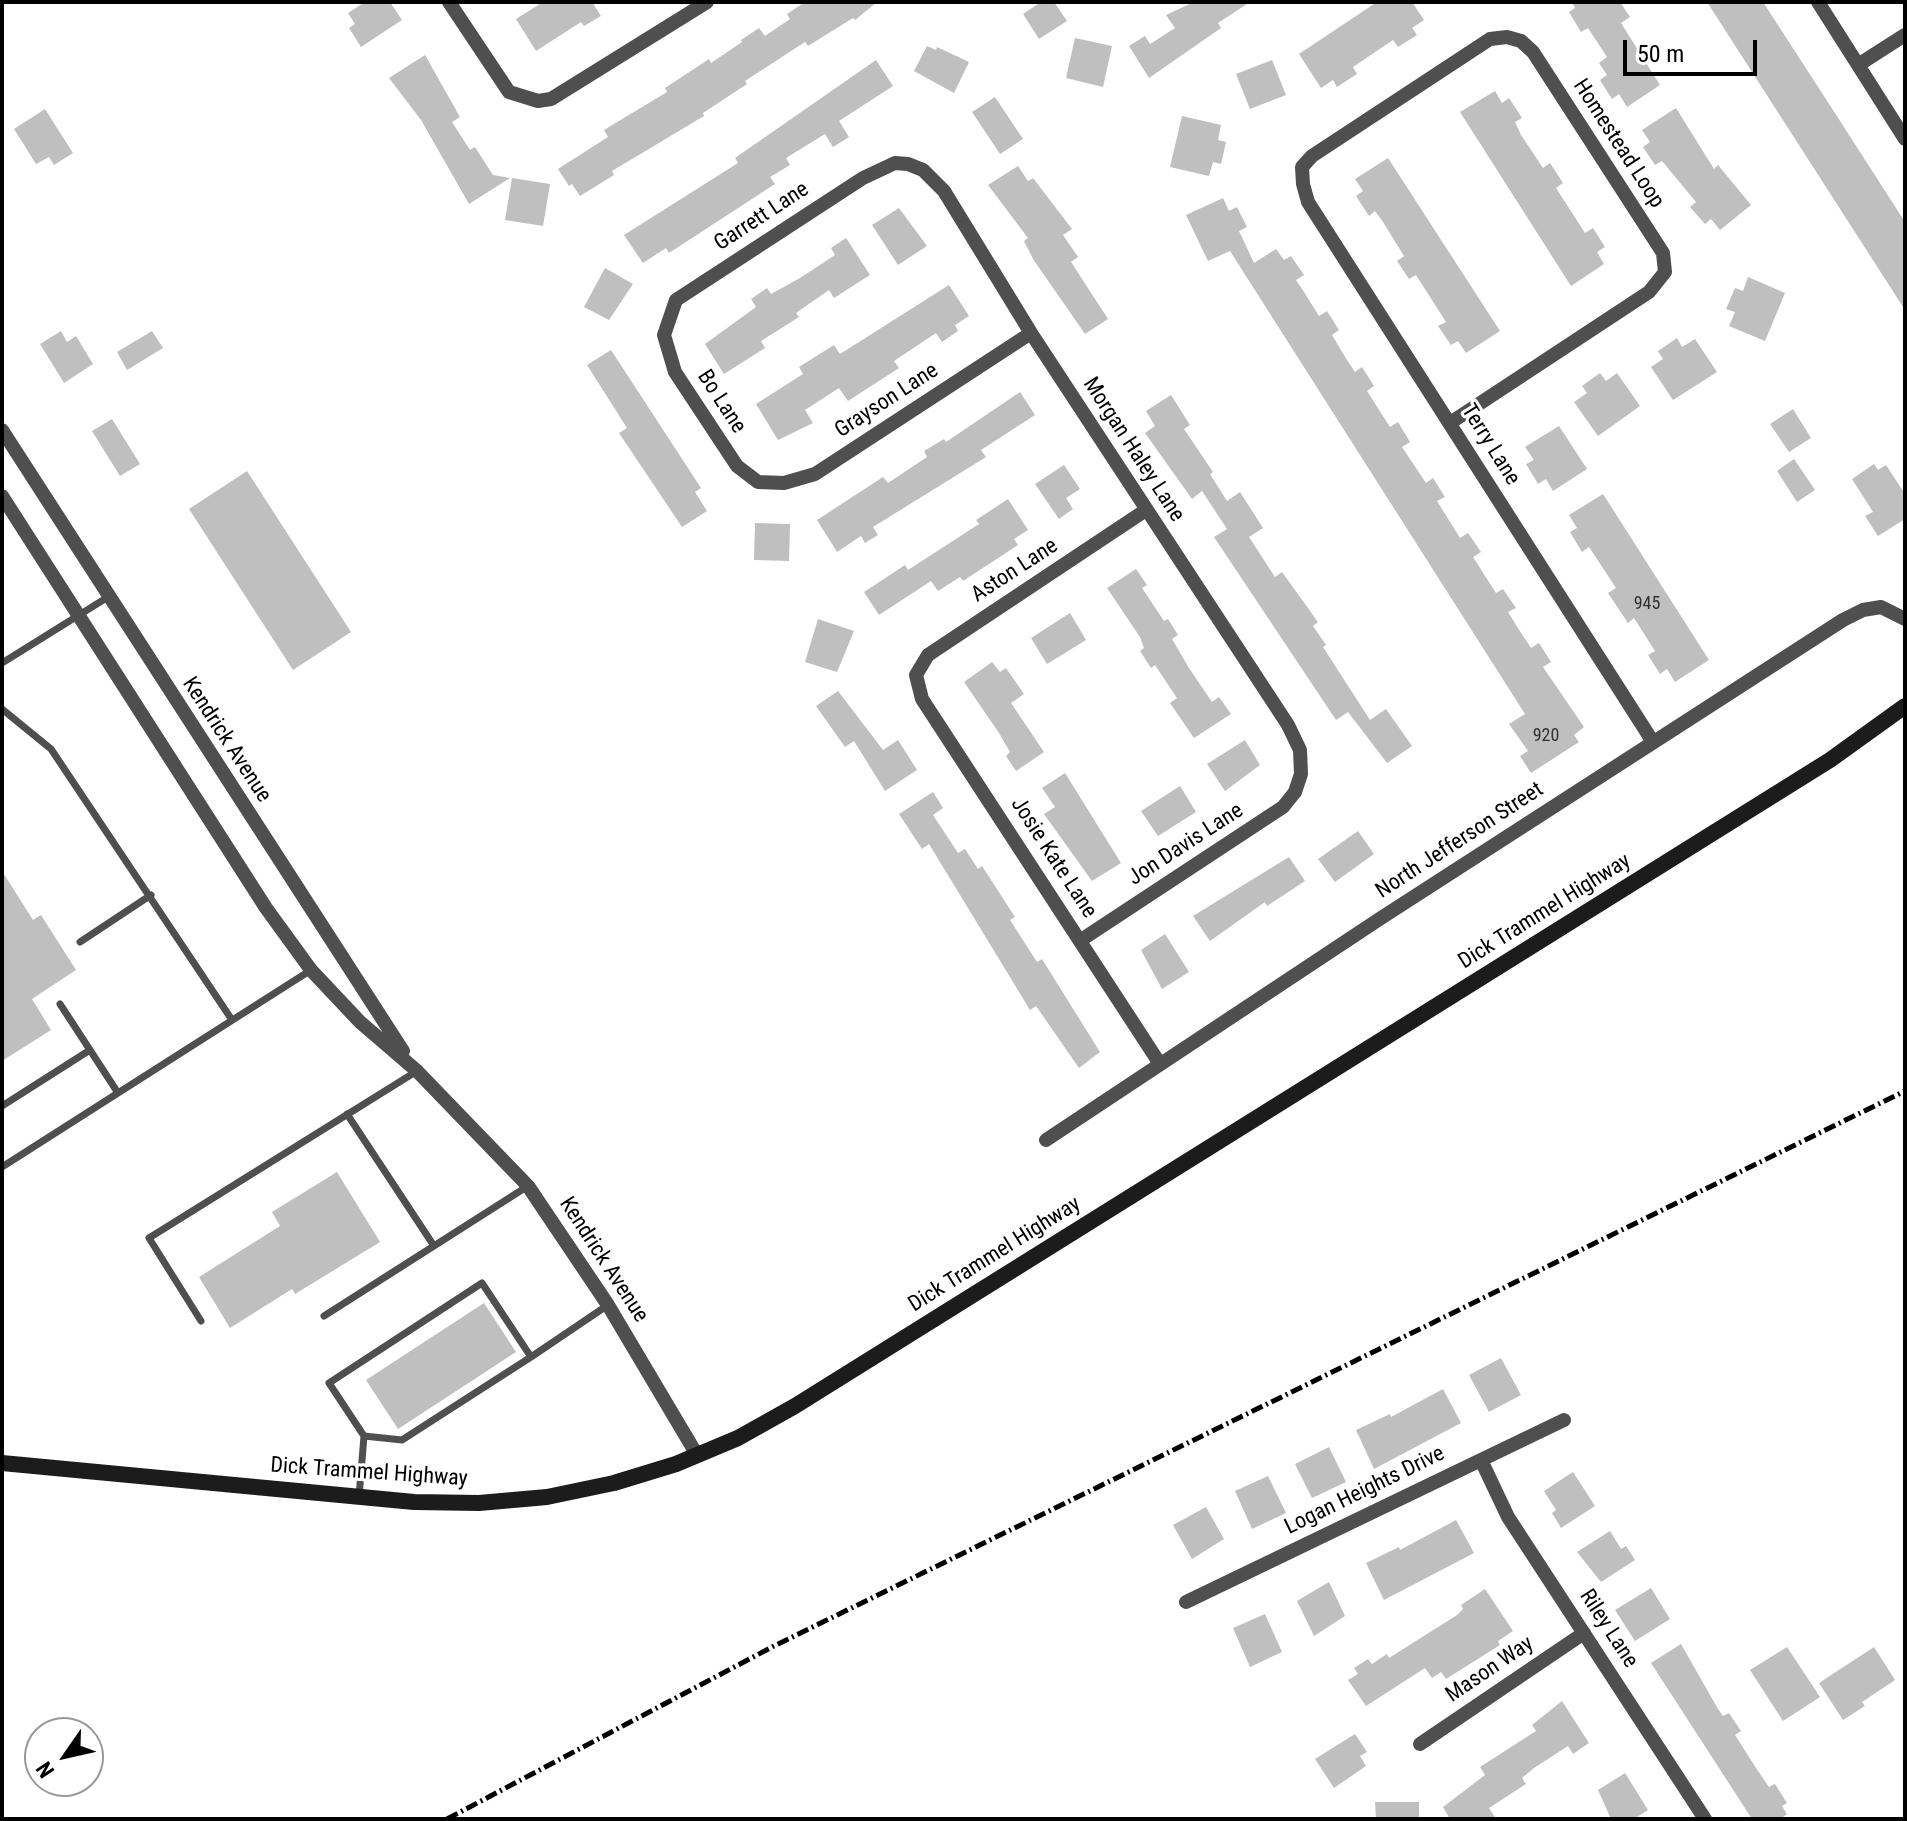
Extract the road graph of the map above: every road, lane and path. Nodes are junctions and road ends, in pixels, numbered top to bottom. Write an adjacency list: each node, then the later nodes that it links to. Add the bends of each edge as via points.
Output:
1 (449, 2): 2 (street, via 509,92 538,101 551,99)
2 (707, 2)
3 (1818, 2): 5 (street)
4 (1905, 35): 5 (street)
5 (1858, 65): 6 (street)
6 (1905, 139)
7 (908, 164): 9 (street, Morgan Haley Lane, via 923,170 944,191); 10 (street, Garrett Lane, via 895,163 863,178 676,300)
8 (1302, 167): 11 (street, Terry Lane, via 1308,202); 11 (street, Homestead Loop, via 1324,147 1490,39 1507,37 1533,52 1663,253 1665,272 1649,292)
9 (1031, 333): 13 (street, Grayson Lane, via 815,474 784,483); 15 (street, Morgan Haley Lane)
10 (664, 335): 13 (street, Bo Lane, via 682,384 737,466)
11 (1450, 423): 23 (street, Terry Lane)
12 (2, 430): 16 (street, Kendrick Avenue)
13 (758, 482)
14 (2, 496): 17 (street, Kendrick Avenue)
15 (1146, 510): 20 (street, Aston Lane, via 928,655); 24 (street, Morgan Haley Lane, via 1288,725 1300,750)
16 (108, 597): 17 (lane); 33 (street, Kendrick Avenue)
17 (77, 615): 19 (lane); 28 (street, Kendrick Avenue)
18 (1905, 619): 23 (street, North Jefferson Street, via 1881,607 1863,610)
19 (2, 663)
20 (916, 675): 26 (street, Josie Kate Lane, via 922,699)
21 (1905, 706): 47 (main road, Dick Trammel Highway, via 1830,760 795,1406)
22 (2, 709): 25 (lane, via 51,749)
23 (1653, 742): 32 (street, North Jefferson Street)
24 (1301, 774): 26 (street, Jon Davis Lane, via 1283,807)
25 (151, 895): 27 (lane); 30 (lane)
26 (1081, 940): 32 (street, Josie Kate Lane)
27 (80, 942)
28 (311, 970): 30 (lane); 33 (street, Kendrick Avenue)
29 (60, 1004): 31 (lane)
30 (232, 1020): 34 (lane)
31 (90, 1050): 34 (lane); 35 (lane)
32 (1160, 1064): 37 (street, North Jefferson Street)
33 (417, 1071): 36 (lane); 39 (street, Kendrick Avenue)
34 (118, 1093): 38 (lane)
35 (2, 1106)
36 (347, 1114): 40 (lane); 43 (lane, via 149,1238)
37 (1046, 1140)
38 (2, 1167)
39 (528, 1186): 40 (lane); 41 (street, Kendrick Avenue)
40 (434, 1246): 42 (lane)
41 (608, 1305): 44 (lane); 47 (street, Kendrick Avenue)
42 (324, 1316)
43 (201, 1321)
44 (531, 1357): 46 (lane, via 402,1440); 46 (lane, via 482,1283 329,1383)
45 (1564, 1420): 48 (street, Logan Heights Drive)
46 (364, 1436): 50 (lane)
47 (697, 1455): 50 (main road, Dick Trammel Highway, via 614,1483 547,1497 479,1503)
48 (1481, 1460): 51 (street, Logan Heights Drive); 52 (street, Riley Lane, via 1508,1517)
49 (2, 1463): 50 (main road, Dick Trammel Highway)
50 (359, 1497)
51 (1186, 1602)
52 (1584, 1633): 53 (street, Mason Way); 54 (street, Riley Lane)
53 (1420, 1744)
54 (1705, 1819)

